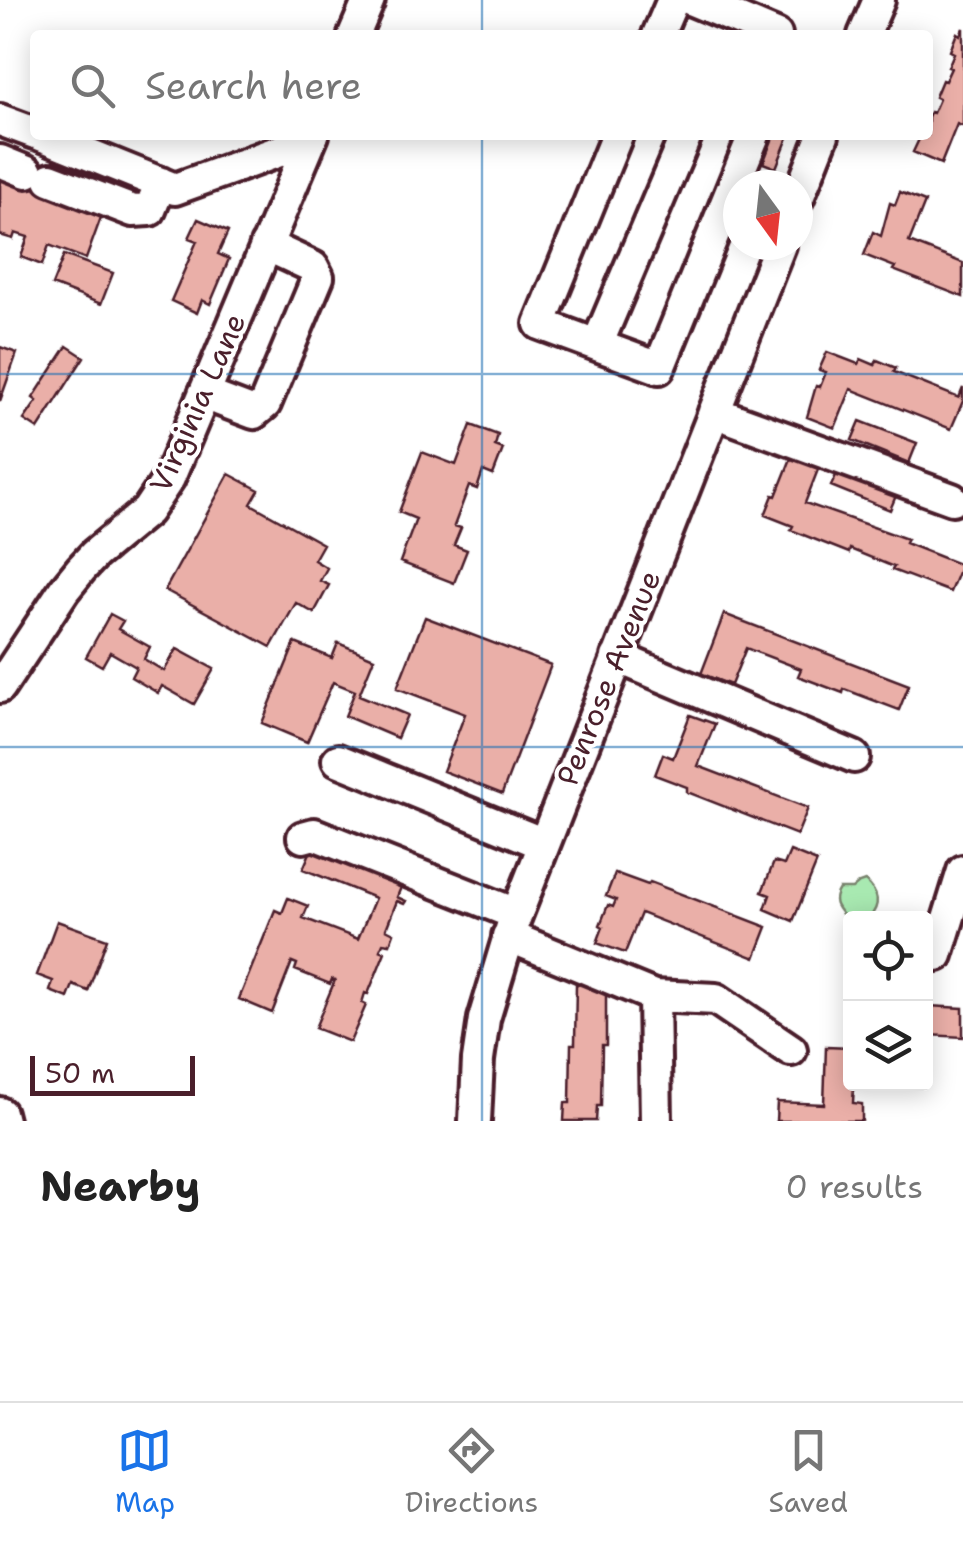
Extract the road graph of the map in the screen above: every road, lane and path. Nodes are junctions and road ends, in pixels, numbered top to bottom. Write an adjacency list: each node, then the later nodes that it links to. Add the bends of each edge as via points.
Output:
1 (369, 0): 5 (street)
2 (673, 0): 6 (street)
3 (692, 0): 7 (street)
4 (879, 0): 8 (street)
5 (356, 30)
6 (660, 30)
7 (764, 30)
8 (866, 30)
9 (0, 120): 10 (street)
10 (30, 131)
11 (53, 140): 20 (street)
12 (307, 140): 20 (street, via 174,189)
13 (311, 140): 21 (street, Virginia Lane)
14 (615, 140): 23 (street, via 540,324)
15 (684, 140): 23 (street)
16 (752, 140): 23 (street, via 659,368)
17 (821, 140): 18 (street)
18 (809, 170)
19 (26, 171): 20 (street, via 133,212 150,210)
20 (161, 183)
21 (266, 245): 24 (street, Virginia Lane); 24 (street, via 313,267 318,277 264,404 254,413)
22 (774, 260): 25 (street, Penrose Avenue)
23 (598, 345)
24 (204, 394): 28 (street, Virginia Lane, via 155,500 80,569)
25 (714, 412): 26 (street); 27 (street, Penrose Avenue)
26 (952, 499)
27 (617, 658): 29 (street); 32 (street, Penrose Avenue)
28 (0, 687)
29 (854, 757)
30 (338, 760): 32 (street)
31 (303, 838): 34 (street, via 314,834)
32 (544, 844): 34 (street, Penrose Avenue)
33 (963, 871): 35 (street)
34 (512, 925): 36 (street); 40 (street, Penrose Avenue, via 484,1019)
35 (938, 955)
36 (654, 996): 37 (street, via 716,998); 41 (street)
37 (791, 1050)
38 (0, 1113): 39 (street)
39 (2, 1121)
40 (475, 1121)
41 (656, 1121)

